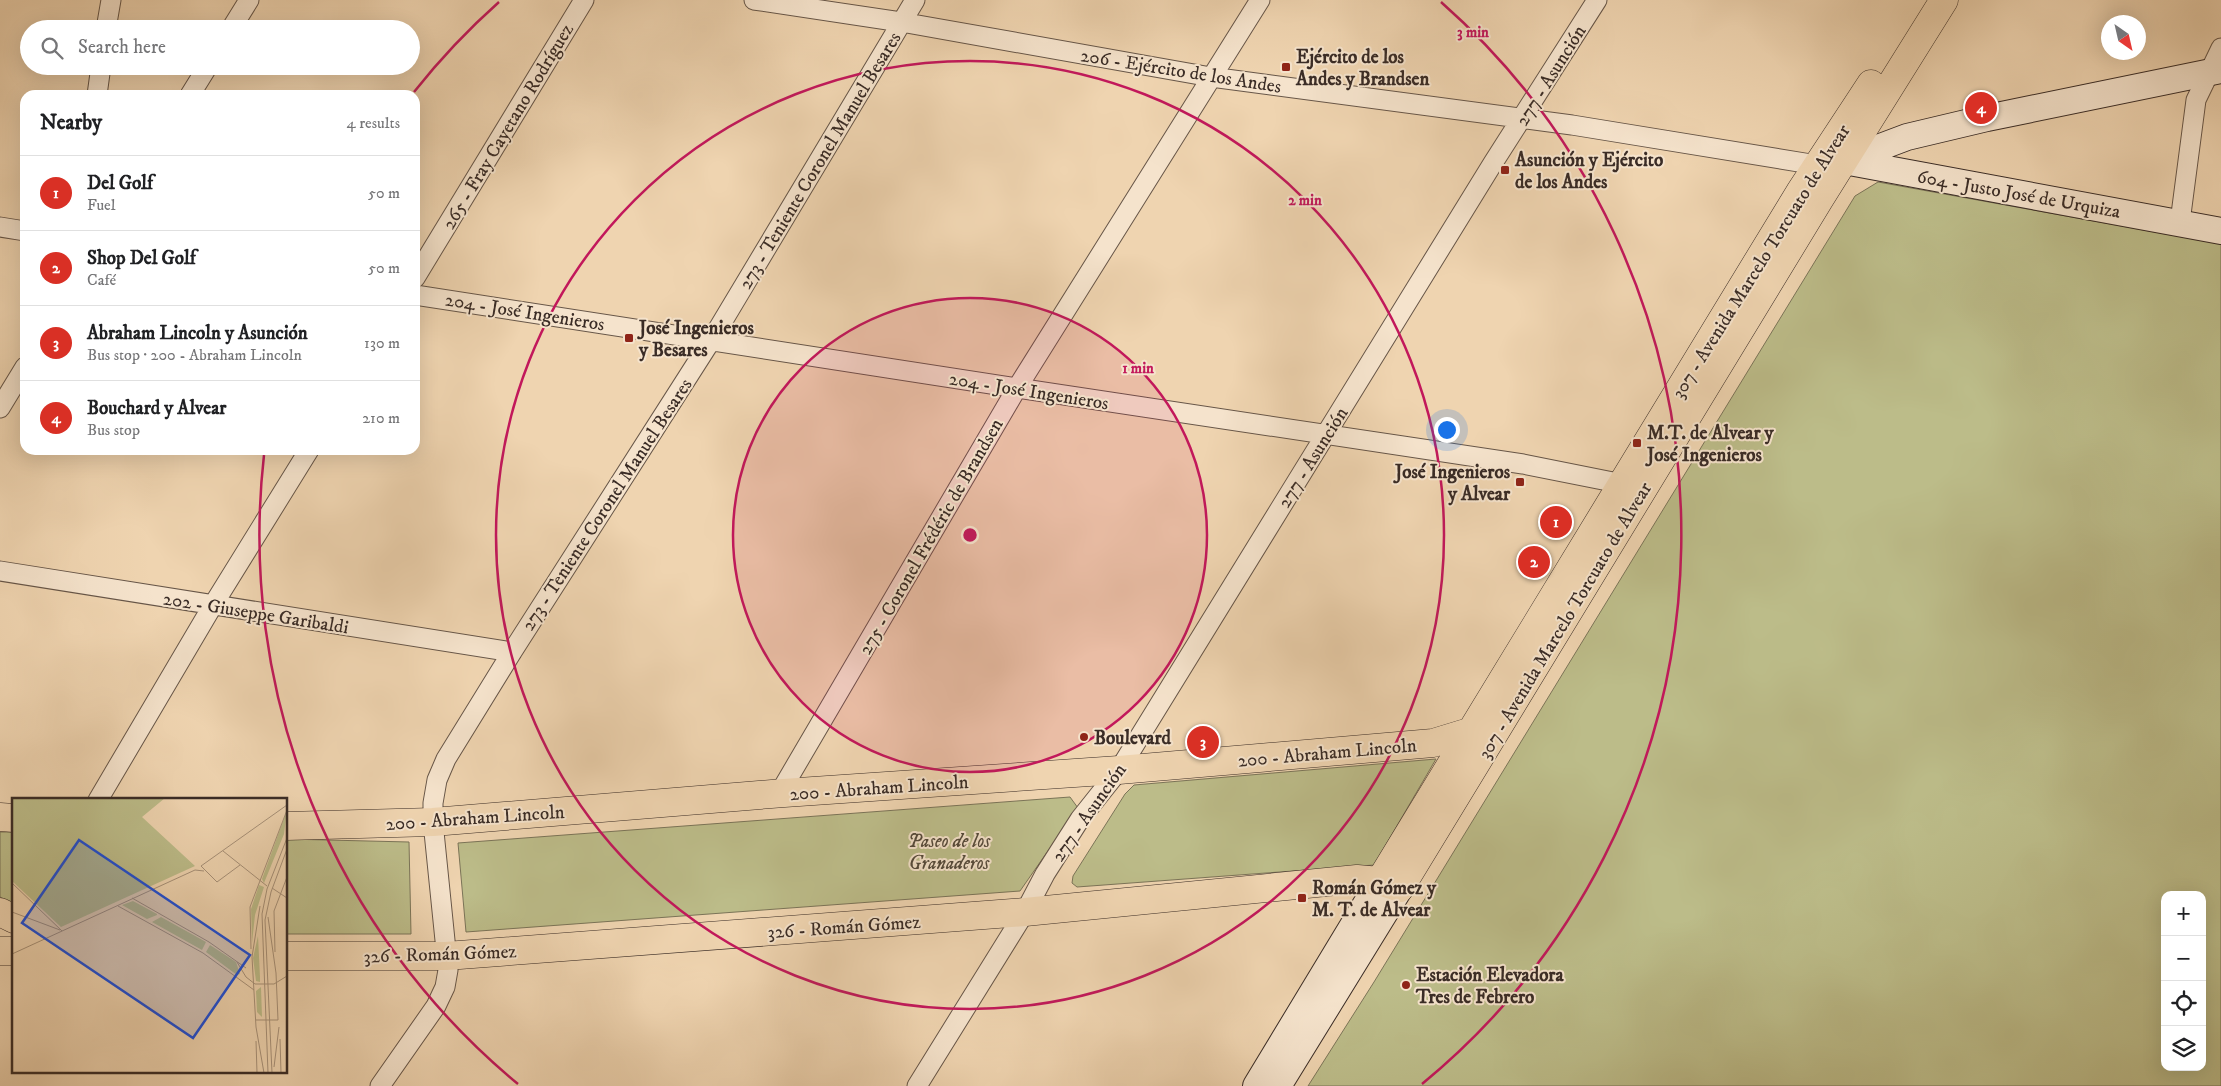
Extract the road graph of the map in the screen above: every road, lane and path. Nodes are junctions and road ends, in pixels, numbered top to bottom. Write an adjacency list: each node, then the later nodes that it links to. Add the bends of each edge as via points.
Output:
1 (111, 0): 10 (street)
2 (249, 0): 11 (street)
3 (584, 0): 27 (street, 265 - Fray Cayetano Rodríguez)
4 (754, 0): 12 (street, 206 - Ejército de los Andes)
5 (915, 0): 12 (street, 273 - Teniente Coronel Manuel Besares)
6 (1260, 0): 17 (street, 275 - Coronel Frédéric de Brandsen)
7 (1597, 0): 20 (street, 277 - Asunción)
8 (1922, 0): 22 (main road, 307 - Avenida Marcelo Torcuato de Alvear)
9 (1944, 0): 21 (main road, 307 - Avenida Marcelo Torcuato de Alvear)
10 (108, 20)
11 (237, 20)
12 (901, 22): 17 (street, 206 - Ejército de los Andes); 29 (street, 273 - Teniente Coronel Manuel Besares)
13 (2221, 48): 14 (street)
14 (2214, 72): 21 (main road, via 1907,137); 23 (street, via 2196,100)
15 (99, 75): 18 (street)
16 (202, 75): 19 (street)
17 (1212, 77): 20 (street, 206 - Ejército de los Andes); 31 (street, 275 - Coronel Frédéric de Brandsen)
18 (97, 90)
19 (193, 90)
20 (1522, 120): 22 (street, 206 - Ejército de los Andes); 33 (street, 277 - Asunción)
21 (1844, 161): 22 (main road, 604 - Justo José de Urquiza); 23 (main road, 604 - Justo José de Urquiza); 35 (main road, 307 - Avenida Marcelo Torcuato de Alvear)
22 (1817, 165): 35 (main road, 307 - Avenida Marcelo Torcuato de Alvear)
23 (2180, 222): 26 (main road, 604 - Justo José de Urquiza)
24 (0, 227): 25 (street)
25 (20, 230)
26 (2221, 231)
27 (420, 270)
28 (420, 295): 29 (street, 204 - José Ingenieros)
29 (712, 339): 31 (street, 204 - José Ingenieros); 38 (street, 273 - Teniente Coronel Manuel Besares)
30 (20, 375): 32 (street)
31 (1017, 388): 33 (street, 204 - José Ingenieros); 41 (street, 275 - Coronel Frédéric de Brandsen)
32 (0, 408)
33 (1326, 435): 35 (street, 204 - José Ingenieros, via 1523,464); 40 (street, 277 - Asunción)
34 (306, 455): 37 (street)
35 (1631, 490): 39 (main road, 307 - Avenida Marcelo Torcuato de Alvear); 45 (main road, 307 - Avenida Marcelo Torcuato de Alvear)
36 (0, 571): 37 (street, 202 - Giuseppe Garibaldi)
37 (213, 605): 38 (street, 202 - Giuseppe Garibaldi); 42 (street)
38 (512, 652): 43 (street, 273 - Teniente Coronel Manuel Besares, via 446,760 437,780)
39 (1470, 732): 40 (main road, 200 - Abraham Lincoln, via 1433,743); 45 (main road, 307 - Avenida Marcelo Torcuato de Alvear)
40 (1119, 770): 41 (main road, 200 - Abraham Lincoln); 47 (street, 277 - Asunción, via 1080,819)
41 (779, 794): 43 (main road, 200 - Abraham Lincoln)
42 (99, 798)
43 (433, 822): 44 (main road, 200 - Abraham Lincoln); 50 (street, 273 - Teniente Coronel Manuel Besares)
44 (288, 826)
45 (1390, 884): 47 (main road, 326 - Román Gómez, via 1357,879); 53 (main road, 307 - Avenida Marcelo Torcuato de Alvear); 54 (main road, 307 - Avenida Marcelo Torcuato de Alvear)
46 (0, 912): 48 (main road)
47 (1025, 912): 50 (main road, 326 - Román Gómez); 52 (street, 277 - Asunción)
48 (12, 918)
49 (288, 956): 50 (main road, 326 - Román Gómez)
50 (446, 956): 51 (street, 273 - Teniente Coronel Manuel Besares, via 445,988 436,1006)
51 (380, 1086)
52 (916, 1086)
53 (1256, 1086)
54 (1278, 1086)

